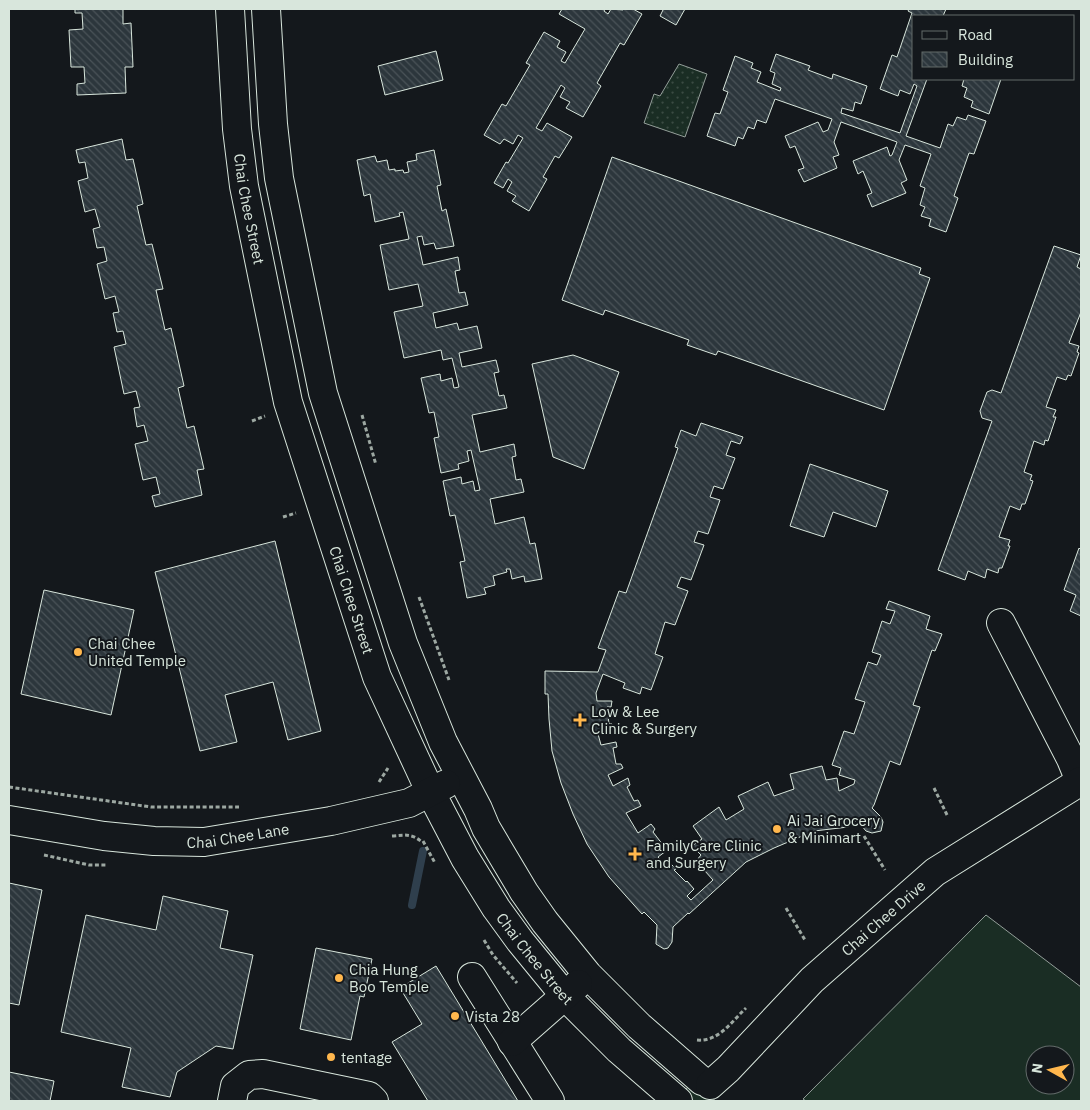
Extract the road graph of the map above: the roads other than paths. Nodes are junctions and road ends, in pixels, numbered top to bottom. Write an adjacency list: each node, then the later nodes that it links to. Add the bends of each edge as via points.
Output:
1 (230, 9): 6 (street, Chai Chee Street, via 244,186 288,402 378,677)
2 (266, 9): 4 (street, Chai Chee Street, via 279,178 323,394 403,643 443,742)
3 (1001, 623): 5 (street)
4 (461, 777): 6 (street, Chai Chee Lane); 8 (street, Chai Chee Street, via 486,828 524,892)
5 (1081, 781): 12 (street, Chai Chee Drive, via 935,872 812,980)
6 (430, 791): 7 (street, Chai Chee Lane, via 409,803 204,842 104,836); 10 (street, Chai Chee Street, via 496,908)
7 (9, 820)
8 (588, 975): 10 (street); 12 (street, Chai Chee Street)
9 (472, 977): 11 (street)
10 (562, 992): 11 (street, via 537,1006); 16 (street, Chai Chee Street, via 619,1050)
11 (509, 1036): 15 (street)
12 (709, 1089): 17 (street, Chai Chee Drive, via 695,1081 688,1084)
13 (232, 1101): 14 (street, via 236,1086 249,1075 263,1074 369,1096)
14 (374, 1101)
15 (550, 1101)
16 (678, 1101)
17 (683, 1101)

